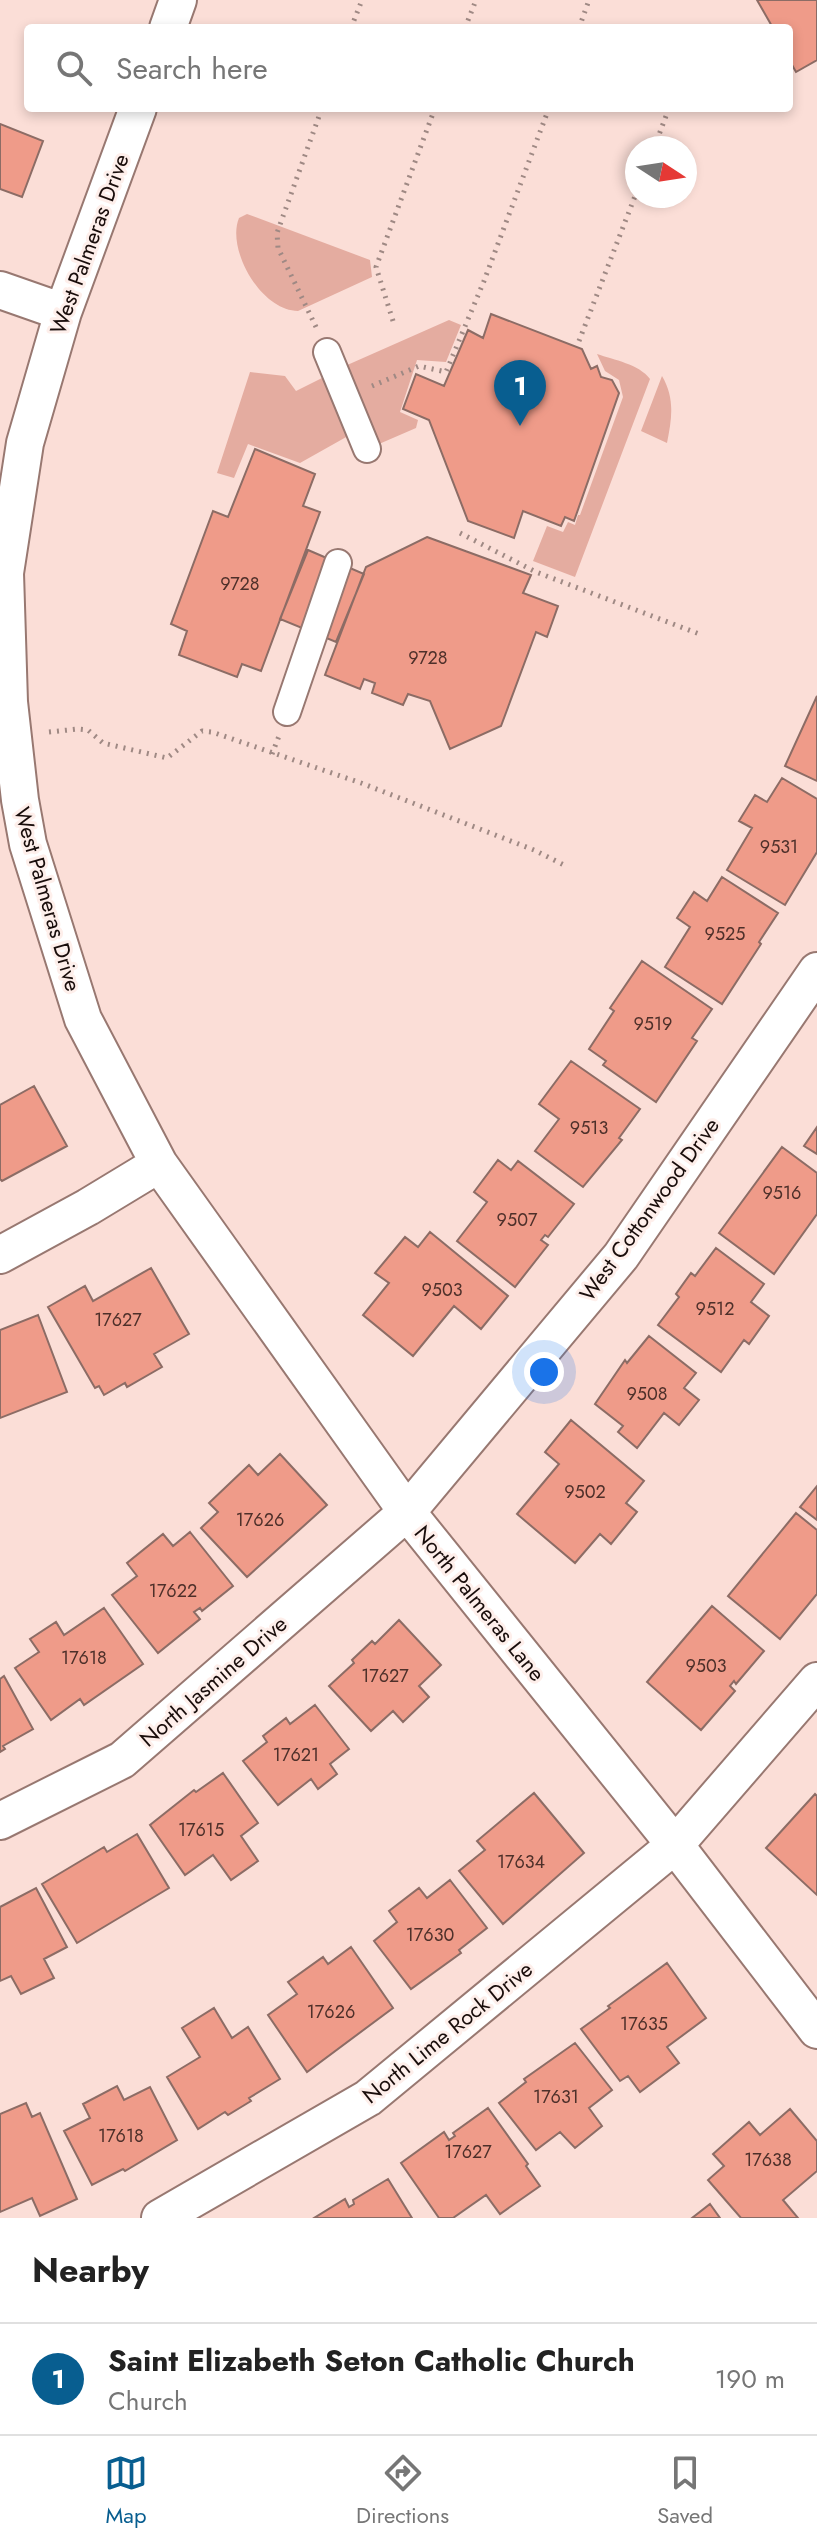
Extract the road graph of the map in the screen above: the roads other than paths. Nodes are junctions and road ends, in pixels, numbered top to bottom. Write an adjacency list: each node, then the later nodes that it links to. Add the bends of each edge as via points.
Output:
1 (178, 0): 2 (street)
2 (169, 24)
3 (137, 112): 5 (street, West Palmeras Drive)
4 (0, 290): 5 (street)
5 (63, 312): 11 (street, West Palmeras Drive, via 25,443 5,573 14,754 28,844 83,1019)
6 (327, 352): 7 (street)
7 (367, 449)
8 (338, 563): 9 (street)
9 (287, 712)
10 (817, 971): 13 (street, West Cottonwood Drive, via 621,1256)
11 (159, 1164): 12 (street); 13 (street, North Palmeras Lane)
12 (0, 1255)
13 (407, 1512): 15 (street, North Jasmine Drive, via 122,1760); 16 (street, North Palmeras Lane)
14 (817, 1681): 16 (street, North Lime Rock Drive)
15 (0, 1821)
16 (675, 1845): 17 (street, North Palmeras Lane); 18 (street, North Lime Rock Drive, via 368,2098)
17 (817, 2030)
18 (160, 2218)

